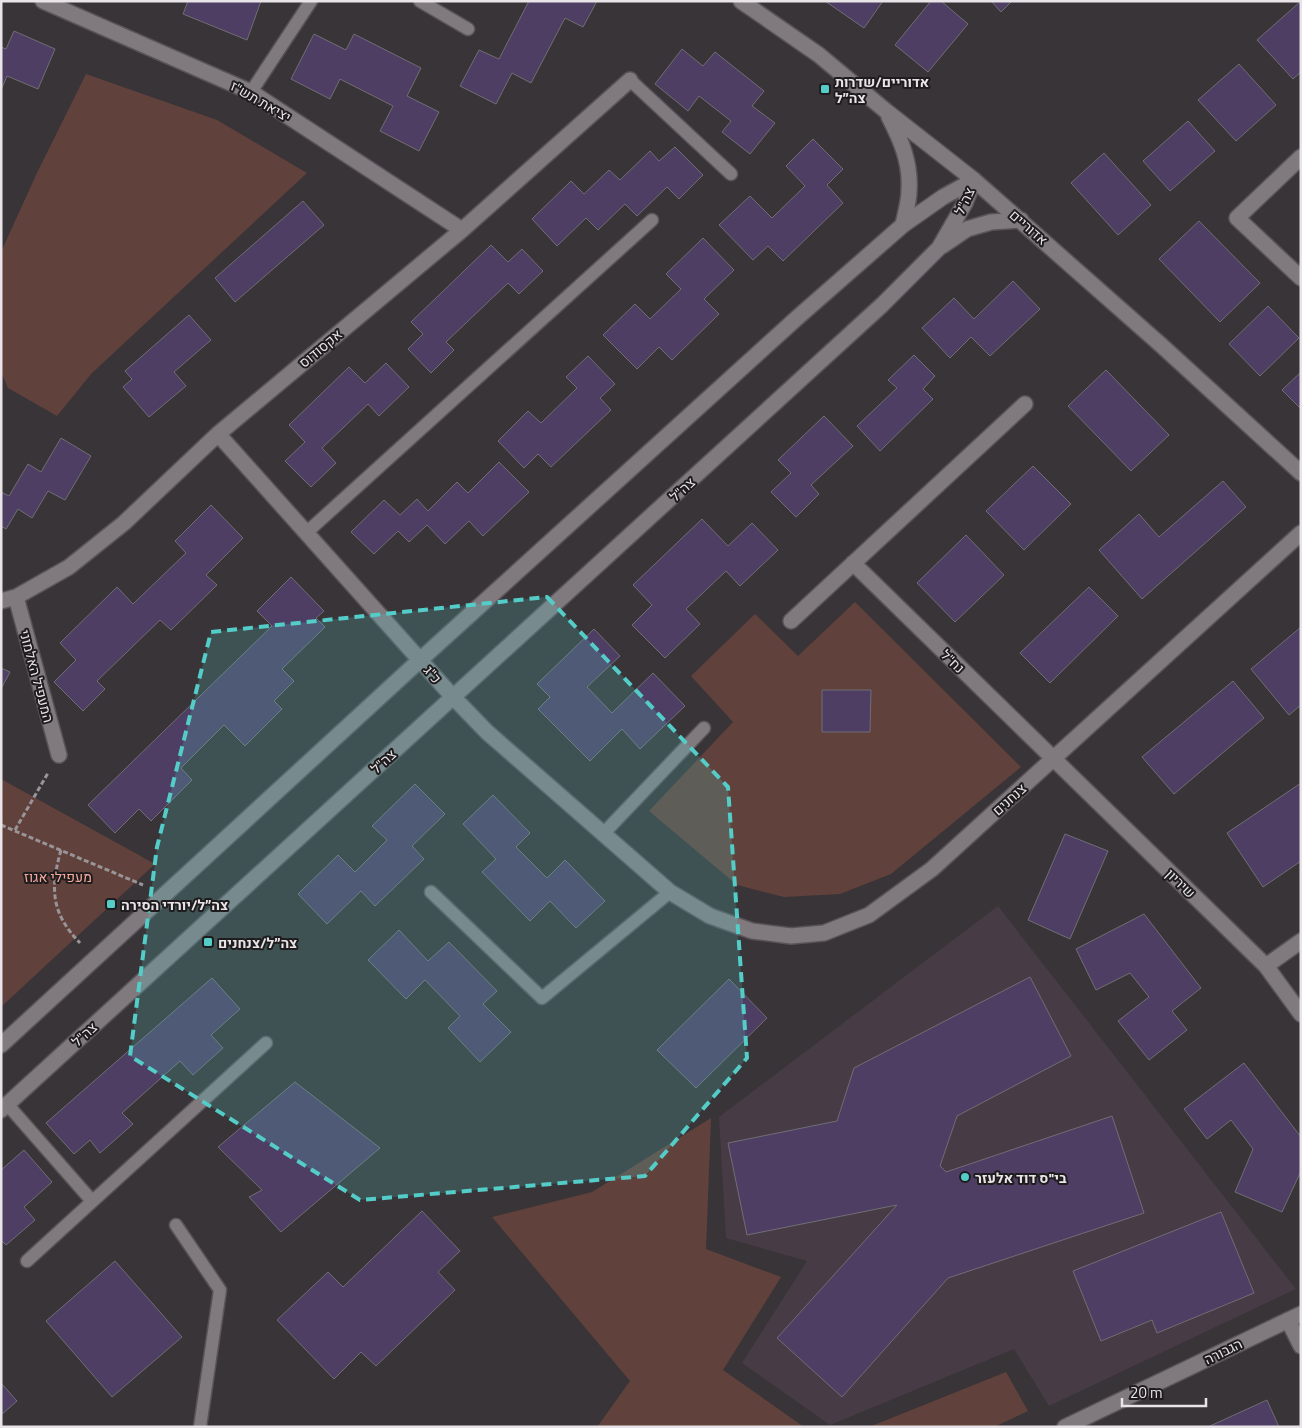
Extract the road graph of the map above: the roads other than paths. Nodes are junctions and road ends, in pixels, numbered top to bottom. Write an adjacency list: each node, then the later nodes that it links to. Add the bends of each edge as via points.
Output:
1 (43, 1): 7 (street, יציאת תש"ז)
2 (311, 1): 7 (lane)
3 (420, 1): 5 (lane)
4 (741, 1): 8 (street, אדוריים, via 819,55)
5 (468, 29)
6 (630, 80): 10 (lane); 15 (street, אקסודוס)
7 (252, 92): 15 (street, יציאת תש"ז)
8 (886, 111): 11 (street, אדוריים); 14 (street, via 908,163 910,190)
9 (1301, 157): 17 (street, via 1237,218)
10 (731, 174)
11 (974, 180): 13 (street, אדוריים); 14 (street, צה"ל, via 943,197); 16 (street, צה"ל, via 965,203)
12 (652, 220): 21 (lane)
13 (1021, 220): 16 (street, via 990,222 966,229); 20 (street, אדוריים)
14 (903, 226): 26 (street, צה"ל)
15 (462, 230): 19 (street, אקסודוס)
16 (939, 248): 27 (street, צה"ל, via 826,357)
17 (1301, 278)
18 (1025, 404): 23 (street)
19 (218, 434): 21 (street, כ"ג); 24 (street, אקסודוס, via 124,523 70,567)
20 (1301, 473)
21 (306, 533): 26 (street, כ"ג)
22 (1301, 533): 30 (street, צנחנים)
23 (853, 563): 25 (street); 30 (street, נח"ל)
24 (9, 599): 29 (street, המעפיל האלמוני)
25 (791, 621)
26 (420, 660): 27 (street, כ"ג); 38 (street, צה"ל)
27 (453, 697): 31 (street, כ"ג, via 487,732); 39 (street, צה"ל)
28 (704, 728): 31 (lane)
29 (58, 755)
30 (1053, 760): 33 (street, צנחנים, via 932,869 869,915 824,934 791,936 752,931 710,916); 35 (street, שיריון)
31 (602, 834): 33 (street, כ"ג)
32 (431, 892): 33 (lane, via 542,998)
33 (670, 892)
34 (1301, 941): 35 (street)
35 (1266, 966): 36 (street, שיריון)
36 (1301, 1014)
37 (266, 1043): 40 (lane)
38 (1, 1045)
39 (4, 1107): 40 (lane)
40 (92, 1201): 42 (lane)
41 (176, 1225): 46 (lane, via 220,1290)
42 (27, 1261)
43 (1295, 1317): 44 (street); 45 (street, הגבורה)
44 (1301, 1346)
45 (1097, 1420): 47 (street, הגבורה)
46 (200, 1427)
47 (1065, 1427)

